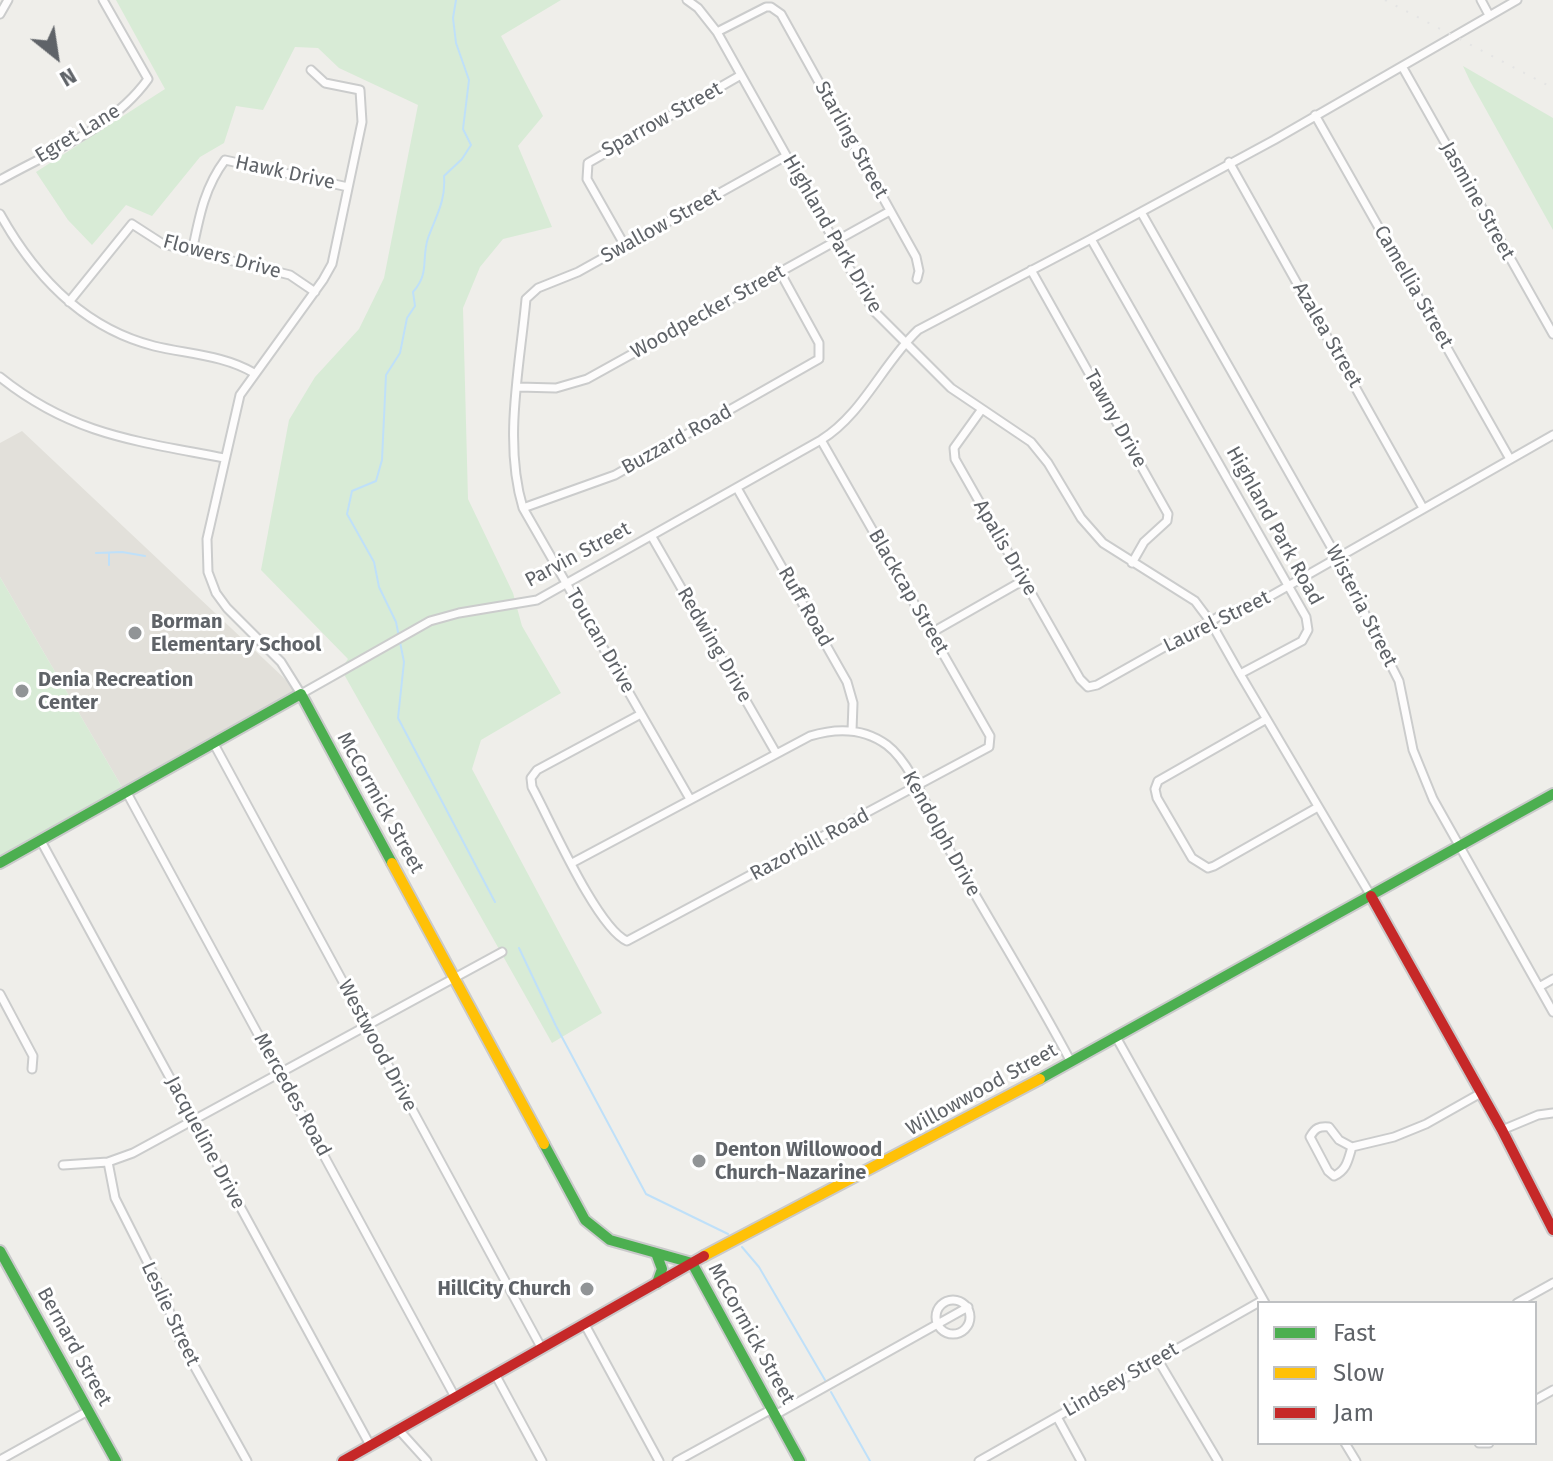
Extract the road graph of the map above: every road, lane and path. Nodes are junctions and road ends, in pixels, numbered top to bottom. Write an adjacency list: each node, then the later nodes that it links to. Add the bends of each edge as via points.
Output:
1 (8, 0): 6 (street)
2 (103, 0): 15 (street, Egret Lane, via 148,79 110,119)
3 (687, 0): 8 (street, Highland Park Drive)
4 (1481, 0): 7 (street)
5 (1517, 0): 7 (street)
6 (0, 14)
7 (1489, 15): 9 (street)
8 (717, 32): 11 (street, Highland Park Drive); 17 (street, Starling Street, via 759,9 771,7 781,14)
9 (1403, 68): 12 (street); 30 (street, Jasmine Street)
10 (311, 70): 16 (street, McCormick Street, via 325,83 360,90 362,122)
11 (741, 75): 13 (street, Highland Park Drive); 22 (street, Sparrow Street, via 586,168 587,179)
12 (1315, 115): 14 (street); 39 (street, Camellia Street)
13 (786, 156): 21 (street, Highland Park Drive); 22 (street, Swallow Street)
14 (1229, 162): 18 (street); 42 (street, Azalea Street)
15 (0, 180)
16 (348, 187): 23 (street, Hawk Drive, via 225,160 204,196); 28 (street, McCormick Street, via 332,264)
17 (890, 211): 21 (street, Woodpecker Street); 26 (street, Starling Street, via 916,257)
18 (1141, 212): 20 (street); 44 (street, Wisteria Street)
19 (0, 214): 29 (street, via 36,270)
20 (1091, 239): 24 (street, Parvin Street); 48 (street, Highland Park Road)
21 (834, 242): 25 (street, Woodpecker Street); 31 (street, Highland Park Drive, via 873,310)
22 (625, 246): 27 (street, Swallow Street)
23 (192, 252): 28 (street, Flowers Drive, via 290,275); 29 (street, Flowers Drive, via 154,240 132,224)
24 (1031, 270): 31 (street, Parvin Street, via 932,322); 45 (street, Tawny Drive, via 1168,514)
25 (780, 272): 34 (street, Woodpecker Street, via 587,379 556,388); 41 (street, Buzzard Road, via 819,343 821,355 815,362 632,466)
26 (917, 279)
27 (533, 291): 34 (street, Toucan Drive, via 526,299)
28 (315, 292): 32 (street, McCormick Street)
29 (69, 302): 32 (street, via 133,339 228,361)
30 (1553, 334)
31 (905, 343): 35 (street, Highland Park Drive, via 951,388); 37 (street, Parvin Street, via 846,420)
32 (254, 373): 38 (street, McCormick Street, via 240,395)
33 (0, 377): 38 (street, via 59,416 108,435)
34 (518, 387): 41 (street, Toucan Drive, via 514,434)
35 (982, 409): 45 (street, Highland Park Drive, via 1031,442 1092,532); 46 (street, Apalis Drive, via 953,455)
36 (1553, 435): 39 (street, Laurel Street)
37 (821, 440): 40 (street, Parvin Street); 50 (street, Blackcap Street)
38 (224, 458): 53 (street, McCormick Street, via 207,539 208,572 221,600 281,662)
39 (1510, 459): 42 (street, Laurel Street)
40 (737, 488): 43 (street, Parvin Street); 56 (street, Ruff Road, via 847,682)
41 (523, 508): 47 (street, Toucan Drive)
42 (1423, 508): 44 (street, Laurel Street)
43 (652, 537): 47 (street, Parvin Street); 59 (street, Redwing Drive)
44 (1336, 557): 48 (street, Laurel Street); 66 (street, Wisteria Street, via 1399,681 1420,771)
45 (1132, 563): 49 (street, Highland Park Drive, via 1184,593)
46 (1024, 580): 50 (street); 52 (street, Apalis Drive)
47 (568, 585): 53 (street, Parvin Street, via 537,600 430,621); 54 (street, Toucan Drive)
48 (1288, 586): 49 (street, Laurel Street); 51 (street, Highland Park Road, via 1306,617 1306,635)
49 (1210, 621): 51 (street, Highland Park Drive); 52 (street, Laurel Street)
50 (931, 633): 58 (street, Blackcap Street)
51 (1240, 674): 55 (street)
52 (1088, 687)
53 (301, 694): 57 (street, Parvin Street); 71 (street, McCormick Street)
54 (641, 714): 63 (street, Toucan Drive); 68 (street, via 531,778)
55 (1265, 720): 64 (street); 64 (street, via 1158,781 1157,798 1192,858 1214,866)
56 (852, 731): 59 (street, via 822,732); 60 (street, Kendolph Drive, via 876,738 893,751)
57 (214, 744): 61 (street, Parvin Street); 76 (street, Westwood Drive)
58 (991, 744): 60 (street, Razorbill Road)
59 (776, 753): 63 (street)
60 (916, 788): 68 (street, Razorbill Road, via 627,941 600,916); 78 (street, Kendolph Drive)
61 (127, 793): 65 (street, Parvin Street); 80 (street, Mercedes Road)
62 (1553, 794): 66 (street, Willowwood Street)
63 (690, 799): 68 (street)
64 (1318, 807): 69 (street)
65 (41, 841): 67 (street, Parvin Street); 83 (street, Jacqueline Drive)
66 (1460, 844): 69 (street, Willowwood Street); 73 (street, Wisteria Street)
67 (0, 863)
68 (572, 863)
69 (1371, 896): 77 (street, Willowwood Street); 81 (street)
70 (502, 952): 71 (street)
71 (455, 978): 76 (street); 90 (street, McCormick Street, via 585,1220 610,1240)
72 (1553, 979): 73 (street)
73 (1539, 987): 75 (street, Wisteria Street)
74 (0, 994): 79 (street, via 33,1056)
75 (1553, 1012)
76 (368, 1026): 80 (street); 100 (street, Westwood Drive)
77 (1116, 1037): 78 (street, Willowwood Street); 94 (street)
78 (1071, 1062): 91 (street, Willowwood Street)
79 (32, 1069)
80 (279, 1074): 83 (street); 103 (street, Mercedes Road)
81 (1481, 1093): 84 (street); 85 (street, via 1426,1124)
82 (1553, 1113): 84 (street)
83 (193, 1121): 86 (street); 108 (street, Jacqueline Drive)
84 (1502, 1130): 88 (street)
85 (1352, 1147): 85 (street, via 1343,1172 1334,1176 1310,1137 1320,1126 1329,1127)
86 (108, 1162): 87 (street); 111 (street, Leslie Street, via 115,1198 165,1297 177,1335)
87 (63, 1165)
88 (1553, 1230)
89 (0, 1251): 104 (street, Bernard Street)
90 (656, 1253): 91 (street, McCormick Street); 92 (street, via 662,1269)
91 (692, 1263): 92 (street, Willowwood Street); 105 (street, McCormick Street)
92 (657, 1283): 98 (street, Willowwood Street)
93 (1553, 1283): 95 (street)
94 (1263, 1301)
95 (1521, 1301)
96 (1257, 1306): 101 (street, Lindsey Street)
97 (968, 1307): 99 (street); 99 (street, via 959,1300 943,1302 936,1311); 99 (street, via 969,1324 961,1332 949,1334)
98 (584, 1323): 100 (street, Willowwood Street); 115 (street)
99 (938, 1326): 105 (street)
100 (541, 1347): 102 (street, Willowwood Street)
101 (1158, 1360): 106 (street, Lindsey Street); 120 (street)
102 (495, 1374): 103 (street, Willowwood Street); 114 (street)
103 (455, 1397): 107 (street, Willowwood Street)
104 (88, 1411): 109 (street); 110 (street, Bernard Street)
105 (774, 1412): 116 (street); 117 (street, McCormick Street)
106 (1057, 1417): 118 (street, Lindsey Street); 119 (street)
107 (398, 1429): 108 (street, Willowwood Street); 113 (street)
108 (370, 1445): 112 (street, Willowwood Street)
109 (0, 1460)
110 (116, 1461)
111 (247, 1461)
112 (343, 1461)
113 (427, 1461)
114 (542, 1461)
115 (659, 1461)
116 (677, 1461)
117 (800, 1461)
118 (979, 1461)
119 (1081, 1461)
120 (1218, 1461)

